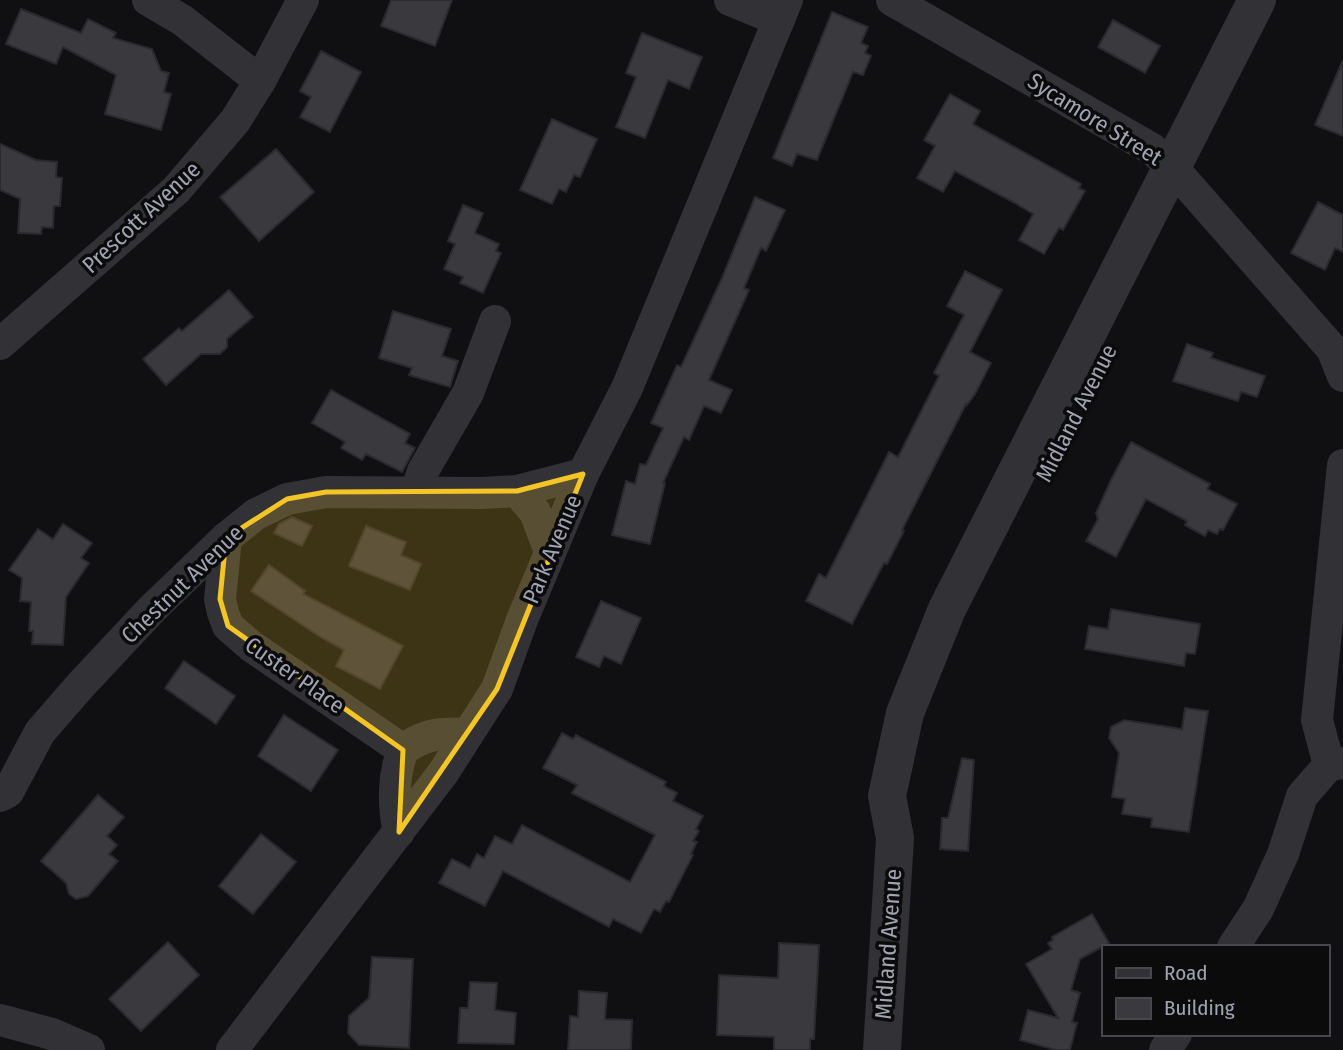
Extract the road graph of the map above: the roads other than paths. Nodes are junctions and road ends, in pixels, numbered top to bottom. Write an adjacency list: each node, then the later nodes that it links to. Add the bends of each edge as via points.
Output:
1 (148, 0): 8 (street, via 183,20)
2 (303, 0): 8 (street, Prescott Avenue)
3 (730, 0): 7 (street)
4 (892, 0): 9 (street, Sycamore Street, via 1152,149)
5 (1257, 0): 9 (street, Midland Avenue)
6 (1285, 0): 9 (street, Midland Avenue)
7 (783, 10): 15 (street, Park Avenue, via 627,388)
8 (260, 82): 11 (street, Prescott Avenue, via 235,121 176,190)
9 (1181, 178): 13 (street, Sycamore Street, via 1332,349); 29 (street, Midland Avenue, via 962,638 930,719 912,795 895,838)
10 (495, 321): 17 (street, via 468,393)
11 (15, 323): 12 (street, Prescott Avenue)
12 (0, 344)
13 (1343, 376)
14 (1343, 465): 22 (street, via 1317,720)
15 (583, 474): 16 (street, Chestnut Avenue); 19 (street, Park Avenue)
16 (517, 491): 17 (street, Chestnut Avenue); 19 (street, via 535,512)
17 (416, 492): 18 (street, Chestnut Avenue, via 326,492 287,499 257,514)
18 (226, 538): 21 (street, Custer Place, via 220,599 228,626); 23 (street, Chestnut Avenue, via 80,686 40,732 8,792)
19 (550, 552): 20 (street, Park Avenue, via 497,689)
20 (468, 734): 21 (street, via 444,732); 24 (street, Park Avenue)
21 (403, 750): 24 (street, via 397,770)
22 (1336, 764): 25 (street, via 1302,796 1283,854 1258,909)
23 (0, 796)
24 (399, 832): 28 (street, Park Avenue)
25 (1234, 945)
26 (0, 1020): 27 (street)
27 (89, 1050)
28 (232, 1050)
29 (882, 1050)

